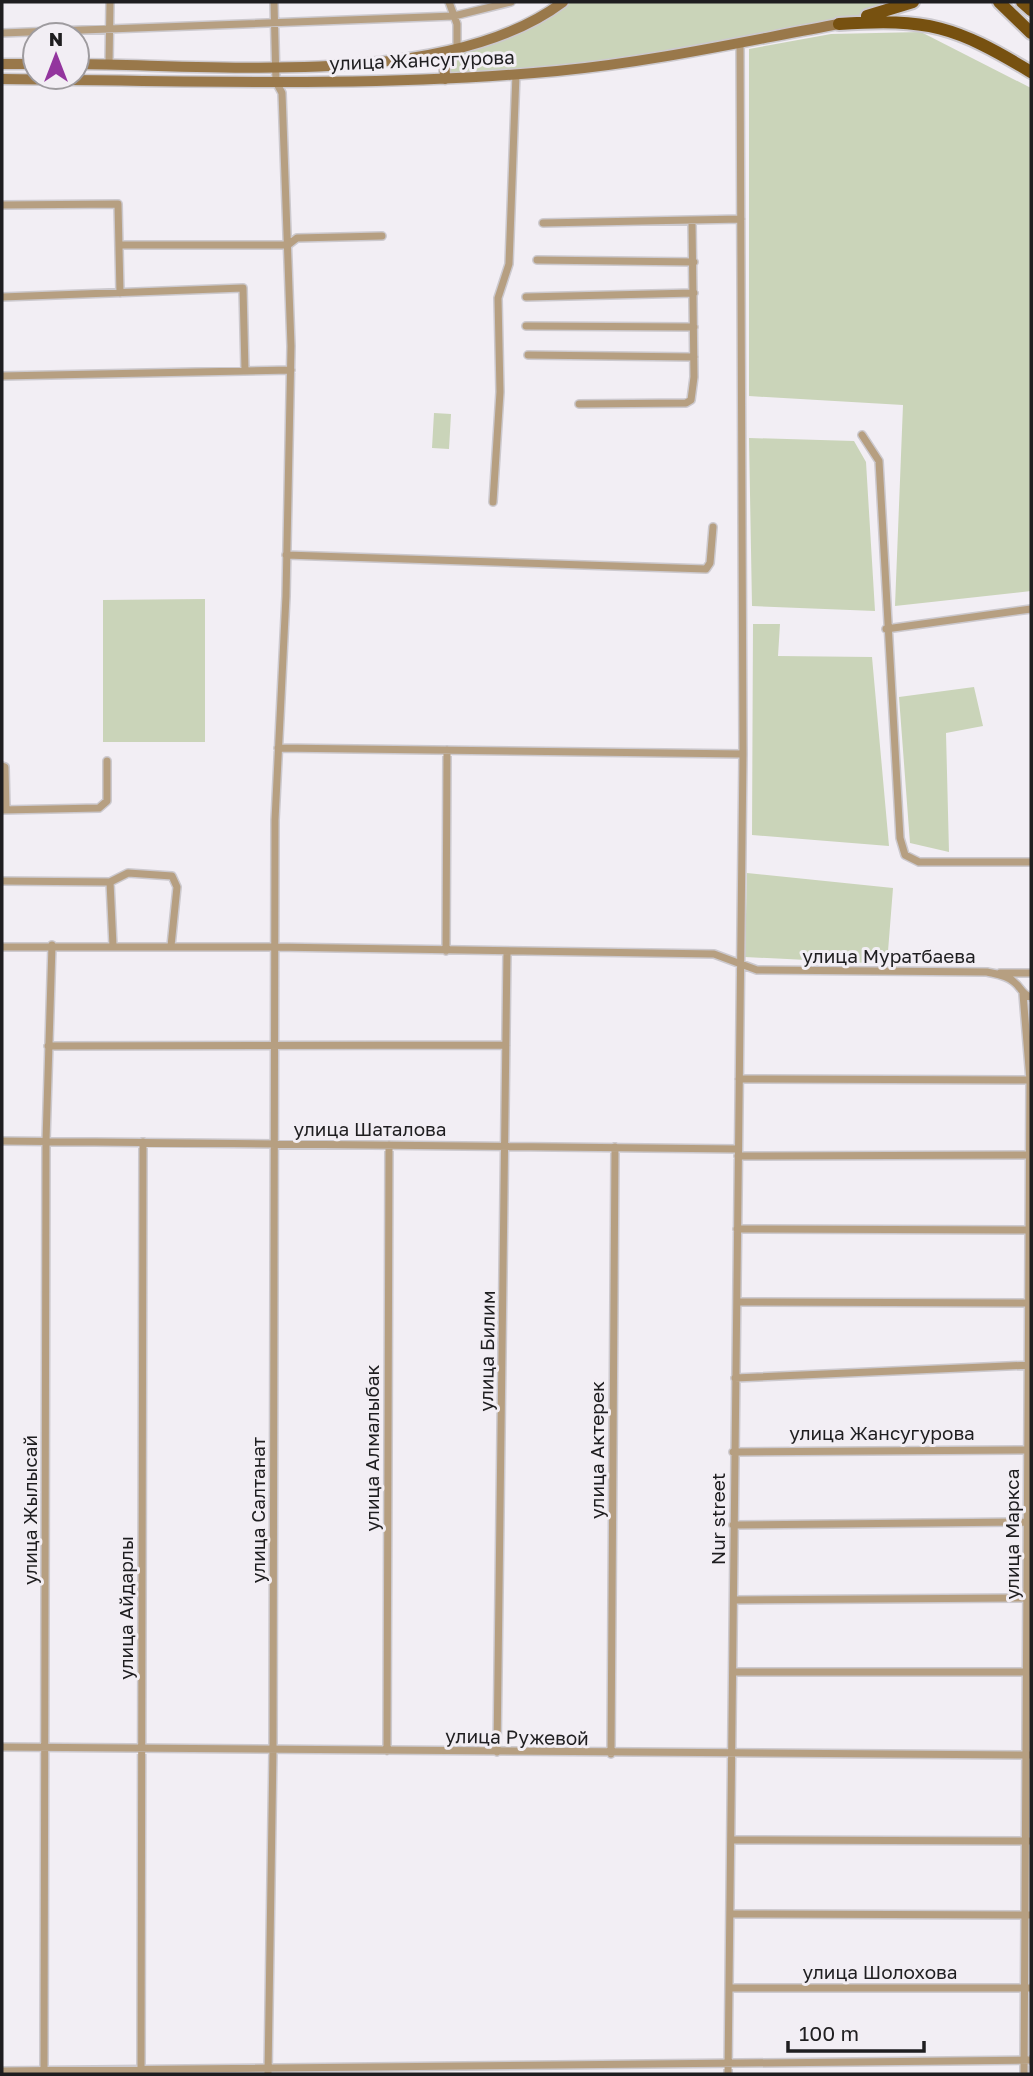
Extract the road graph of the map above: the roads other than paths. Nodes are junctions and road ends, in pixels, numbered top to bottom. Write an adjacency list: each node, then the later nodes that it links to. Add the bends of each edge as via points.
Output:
1 (110, 2): 13 (street)
2 (274, 2): 11 (street, улица Салтанат)
3 (449, 2): 10 (street)
4 (511, 2): 10 (street)
5 (563, 2): 17 (main road, улица Жансугурова, via 543,17)
6 (913, 2): 12 (highway)
7 (999, 2): 15 (highway)
8 (1022, 2): 9 (highway)
9 (1031, 10)
10 (454, 16): 11 (street); 17 (street)
11 (274, 21): 13 (street); 23 (street, улица Салтанат)
12 (839, 24): 16 (main road, улица Жансугурова); 24 (highway, via 896,20 937,25 985,44)
13 (110, 30): 14 (street); 22 (street)
14 (2, 33)
15 (1031, 33)
16 (740, 42): 25 (main road, улица Жансугурова); 31 (street, Nur street)
17 (457, 50): 18 (main road, улица Жансугурова)
18 (444, 54): 23 (main road, улица Жансугурова); 27 (main road)
19 (2, 64): 20 (main road)
20 (21, 64)
21 (91, 64): 22 (main road, улица Жансугурова)
22 (113, 64): 23 (main road, улица Жансугурова); 28 (main road)
23 (276, 66): 29 (street, улица Салтанат)
24 (1031, 72)
25 (516, 74): 27 (main road, улица Жансугурова); 52 (street, via 509,264 498,298 500,392)
26 (2, 79): 28 (main road, улица Жансугурова)
27 (445, 79): 29 (main road, улица Жансугурова)
28 (117, 80): 29 (main road, улица Жансугурова)
29 (276, 82): 36 (street, улица Салтанат, via 282,93)
30 (2, 205): 35 (street, via 118,204)
31 (741, 219): 32 (street); 59 (street, Nur street)
32 (692, 222): 33 (street); 38 (street)
33 (543, 223)
34 (382, 236): 36 (street, via 296,238)
35 (119, 245): 36 (street); 39 (street)
36 (288, 245): 47 (street, улица Салтанат)
37 (537, 260): 38 (street)
38 (694, 262): 40 (street)
39 (120, 293): 41 (street); 48 (street, via 243,289)
40 (694, 293): 42 (street); 44 (street)
41 (2, 296)
42 (526, 297)
43 (526, 326): 44 (street)
44 (694, 327): 46 (street)
45 (528, 355): 46 (street)
46 (694, 356): 50 (street, via 693,393 688,402)
47 (290, 370): 48 (street); 54 (street, улица Салтанат)
48 (245, 371): 49 (street)
49 (2, 376)
50 (579, 404)
51 (862, 435): 56 (street, via 879,461)
52 (493, 502)
53 (713, 527): 54 (street, via 706,569)
54 (286, 555): 57 (street, улица Салтанат)
55 (1031, 609): 56 (street)
56 (887, 629): 63 (street, via 900,838 905,855 919,862)
57 (278, 748): 58 (street); 70 (street, улица Салтанат)
58 (447, 750): 59 (street); 71 (street)
59 (743, 754): 73 (street, Nur street)
60 (107, 761): 62 (street, via 107,801 99,808)
61 (2, 766): 62 (street)
62 (4, 810)
63 (1031, 862)
64 (2, 881): 65 (street)
65 (110, 882): 67 (street); 68 (street, via 128,873 172,876 177,887)
66 (52, 945): 67 (street, улица Муратбаева); 69 (street, улица Муратбаева); 79 (street, улица Жылысай)
67 (113, 946): 68 (street, улица Муратбаева)
68 (171, 946): 70 (street, улица Муратбаева)
69 (2, 947)
70 (274, 947): 71 (street, улица Муратбаева); 77 (street, улица Салтанат)
71 (446, 951): 72 (street, улица Муратбаева)
72 (507, 951): 73 (street, улица Муратбаева, via 714,954); 78 (street, улица Билим)
73 (738, 964): 74 (street, улица Муратбаева, via 786,971); 80 (street, Nur street)
74 (987, 972): 75 (street); 76 (street, улица Муратбаева, via 1015,982)
75 (1031, 973)
76 (1027, 996): 81 (street, улица Маркса)
77 (273, 1044): 78 (street); 79 (street); 85 (street, улица Салтанат)
78 (506, 1045): 87 (street, улица Билим)
79 (48, 1046): 83 (street, улица Жылысай)
80 (739, 1079): 81 (street); 89 (street, Nur street)
81 (1031, 1080): 90 (street, улица Маркса)
82 (2, 1141): 83 (street, улица Шаталова)
83 (46, 1141): 84 (street, улица Шаталова); 106 (street, улица Жылысай)
84 (143, 1142): 85 (street, улица Шаталова); 107 (street, улица Айдарлы)
85 (272, 1144): 86 (street, улица Шаталова); 108 (street, улица Салтанат)
86 (389, 1145): 87 (street, улица Шаталова); 109 (street, улица Алмалыбак)
87 (505, 1145): 88 (street, улица Шаталова); 110 (street, улица Билим)
88 (615, 1147): 89 (street, улица Шаталова); 111 (street, улица Актерек)
89 (738, 1152): 90 (street, улица Шаталова); 91 (street, Nur street)
90 (1031, 1155): 92 (street, улица Маркса)
91 (737, 1229): 92 (street); 93 (street, Nur street)
92 (1030, 1230): 94 (street, улица Маркса)
93 (737, 1302): 94 (street); 96 (street, Nur street)
94 (1029, 1303): 95 (street, улица Маркса)
95 (1029, 1365): 96 (street); 97 (street, улица Маркса)
96 (735, 1378): 98 (street, Nur street)
97 (1030, 1450): 98 (street, улица Жансугурова); 99 (street, улица Маркса)
98 (733, 1452): 100 (street, Nur street)
99 (1030, 1522): 100 (street); 101 (street, улица Маркса)
100 (733, 1525): 102 (street, Nur street)
101 (1030, 1598): 102 (street); 104 (street, улица Маркса)
102 (734, 1600): 103 (street, Nur street)
103 (733, 1672): 104 (street); 112 (street, Nur street)
104 (1030, 1672): 113 (street, улица Маркса)
105 (2, 1747): 106 (street, улица Ружевой)
106 (46, 1747): 107 (street, улица Ружевой); 127 (street, улица Жылысай)
107 (142, 1748): 108 (street, улица Ружевой); 128 (street, улица Айдарлы)
108 (273, 1750): 109 (street, улица Ружевой); 125 (street, улица Салтанат)
109 (387, 1751): 110 (street, улица Ружевой)
110 (497, 1752): 111 (street, улица Ружевой)
111 (611, 1754): 112 (street, улица Ружевой)
112 (733, 1755): 113 (street, улица Ружевой); 114 (street, Nur street)
113 (1030, 1755): 115 (street, улица Маркса)
114 (732, 1840): 115 (street); 116 (street, Nur street)
115 (1029, 1841): 117 (street, улица Маркса)
116 (730, 1914): 117 (street); 118 (street, Nur street)
117 (1028, 1915): 119 (street, улица Маркса)
118 (730, 1988): 119 (street, улица Шолохова); 121 (street, Nur street)
119 (1028, 1988): 120 (street, улица Маркса)
120 (1028, 2060): 121 (street); 131 (street, улица Маркса)
121 (729, 2063): 122 (street); 130 (street, Nur street)
122 (604, 2064): 123 (street); 129 (street)
123 (494, 2070): 126 (street)
124 (2, 2071): 127 (street)
125 (268, 2071): 126 (street); 128 (street)
126 (383, 2071)
127 (44, 2072): 128 (street)
128 (141, 2072)
129 (604, 2074)
130 (728, 2074)
131 (1024, 2074)

